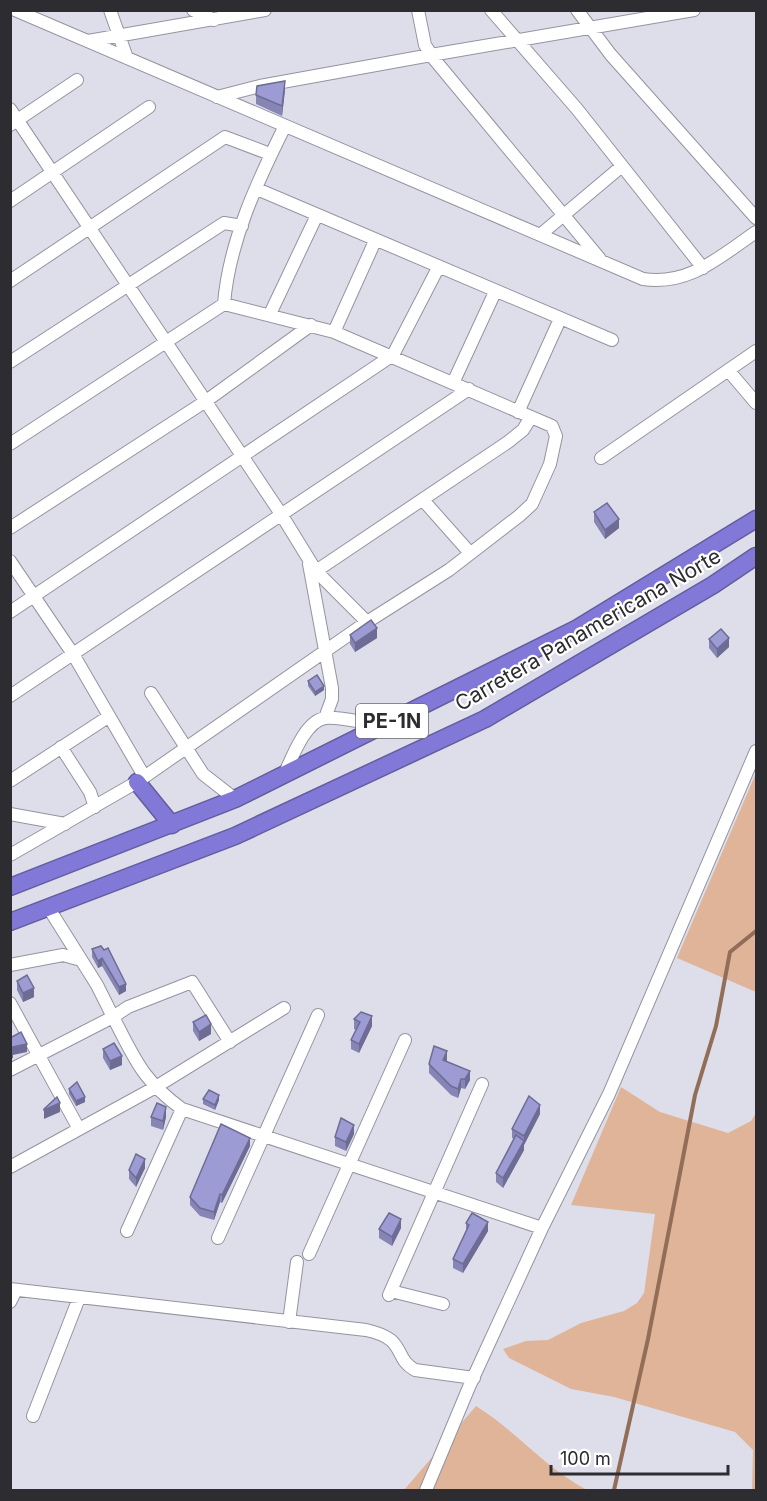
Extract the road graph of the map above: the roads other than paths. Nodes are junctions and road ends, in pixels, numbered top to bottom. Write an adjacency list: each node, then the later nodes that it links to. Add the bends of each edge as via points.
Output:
1 (15, 10): 12 (street)
2 (110, 10): 11 (street)
3 (193, 10): 9 (street)
4 (265, 10): 9 (street)
5 (418, 10): 14 (street, via 424,45)
6 (491, 10): 13 (street)
7 (577, 10): 10 (street)
8 (694, 10): 10 (street)
9 (214, 20): 11 (street)
10 (588, 28): 13 (street); 29 (street)
11 (119, 36): 12 (street); 15 (street)
12 (86, 41): 15 (street)
13 (517, 42): 14 (street); 23 (street)
14 (431, 55): 17 (street); 28 (street)
15 (127, 58): 17 (street)
16 (77, 80): 20 (street)
17 (218, 97): 21 (street)
18 (149, 107): 24 (street)
19 (10, 109): 20 (street)
20 (14, 122): 24 (street)
21 (285, 126): 22 (street); 33 (street)
22 (270, 154): 25 (street); 31 (street, via 225,137)
23 (622, 166): 28 (street); 37 (street)
24 (53, 173): 26 (street); 31 (street)
25 (257, 189): 27 (street); 30 (street)
26 (10, 201)
27 (317, 215): 34 (street); 42 (street)
28 (564, 215): 33 (street); 35 (street)
29 (756, 218)
30 (242, 226): 39 (street, via 224,223); 41 (street, via 230,256)
31 (91, 229): 38 (street); 39 (street)
32 (756, 232): 37 (street)
33 (540, 235): 35 (street)
34 (375, 241): 36 (street); 45 (street)
35 (603, 262): 37 (street, via 643,279 662,282)
36 (438, 268): 40 (street); 49 (street)
37 (703, 268)
38 (10, 281)
39 (128, 285): 47 (street); 50 (street)
40 (495, 292): 43 (street); 52 (street)
41 (224, 304): 42 (street); 47 (street)
42 (270, 314): 44 (street)
43 (560, 319): 46 (street); 56 (street)
44 (311, 325): 45 (street); 54 (street)
45 (334, 332): 49 (street)
46 (612, 340)
47 (167, 343): 54 (street); 58 (street)
48 (756, 351): 51 (street)
49 (393, 355): 52 (street); 59 (street)
50 (10, 362)
51 (728, 370): 55 (street); 60 (street)
52 (453, 383): 53 (street)
53 (469, 389): 56 (street); 62 (street)
54 (206, 401): 59 (street); 64 (street)
55 (756, 403)
56 (518, 412): 57 (street)
57 (531, 417): 61 (street, via 508,442); 65 (street, via 552,426 555,432 555,449 542,484 532,504)
58 (10, 444)
59 (242, 456): 62 (street); 70 (street)
60 (601, 459)
61 (423, 500): 65 (street); 69 (street)
62 (281, 514): 67 (street); 74 (street)
63 (756, 519): 79 (highway, Carretera Panamericana Norte / PE-1N, via 576,629)
64 (10, 528)
65 (470, 554): 72 (street)
66 (756, 556): 93 (highway, Carretera Panamericana Norte / PE-1N, via 485,718 235,836)
67 (307, 557): 69 (street); 73 (street)
68 (10, 561): 70 (street)
69 (316, 571): 72 (street)
70 (35, 597): 71 (street); 74 (street)
71 (10, 612)
72 (367, 622): 73 (street)
73 (324, 652): 78 (street, via 332,699); 81 (street)
74 (73, 654): 76 (street); 77 (street)
75 (151, 693): 81 (street)
76 (10, 696)
77 (108, 717): 80 (street); 84 (street)
78 (325, 718): 79 (street); 83 (street, via 309,729)
79 (383, 725): 83 (highway, Carretera Panamericana Norte / PE-1N)
80 (61, 747): 85 (street); 87 (street, via 90,792)
81 (184, 748): 84 (street); 86 (street, via 203,774)
82 (756, 751): 113 (street, via 609,1094)
83 (284, 775): 86 (highway, Carretera Panamericana Norte / PE-1N)
84 (140, 779): 87 (street); 90 (highway)
85 (10, 781)
86 (235, 799): 90 (highway, Carretera Panamericana Norte / PE-1N)
87 (95, 807): 89 (street)
88 (10, 814): 89 (street)
89 (64, 824): 91 (street)
90 (172, 825): 92 (highway, Carretera Panamericana Norte / PE-1N)
91 (10, 855)
92 (10, 887)
93 (48, 908): 94 (highway, Carretera Panamericana Norte / PE-1N); 95 (street)
94 (10, 922)
95 (81, 960): 96 (street, via 63,955); 100 (street)
96 (10, 965)
97 (10, 1003): 103 (street)
98 (284, 1008): 102 (street)
99 (318, 1015): 109 (street)
100 (112, 1017): 102 (street, via 192,982); 103 (street); 106 (street)
101 (405, 1040): 110 (street)
102 (230, 1042): 106 (street)
103 (39, 1055): 104 (street); 108 (street)
104 (10, 1070)
105 (482, 1084): 112 (street)
106 (154, 1088): 107 (street); 108 (street)
107 (182, 1109): 109 (street); 114 (street)
108 (79, 1129): 111 (street)
109 (263, 1136): 110 (street); 115 (street)
110 (349, 1163): 112 (street); 116 (street)
111 (10, 1167)
112 (434, 1193): 113 (street); 121 (street, via 390,1293)
113 (542, 1228): 123 (street)
114 (128, 1231)
115 (218, 1238)
116 (309, 1254)
117 (297, 1262): 122 (street)
118 (13, 1290): 119 (street); 120 (street)
119 (79, 1298): 122 (street); 124 (street)
120 (10, 1302)
121 (443, 1304)
122 (289, 1322): 123 (street, via 384,1334 415,1370)
123 (474, 1378): 125 (street)
124 (33, 1416)
125 (426, 1491)

